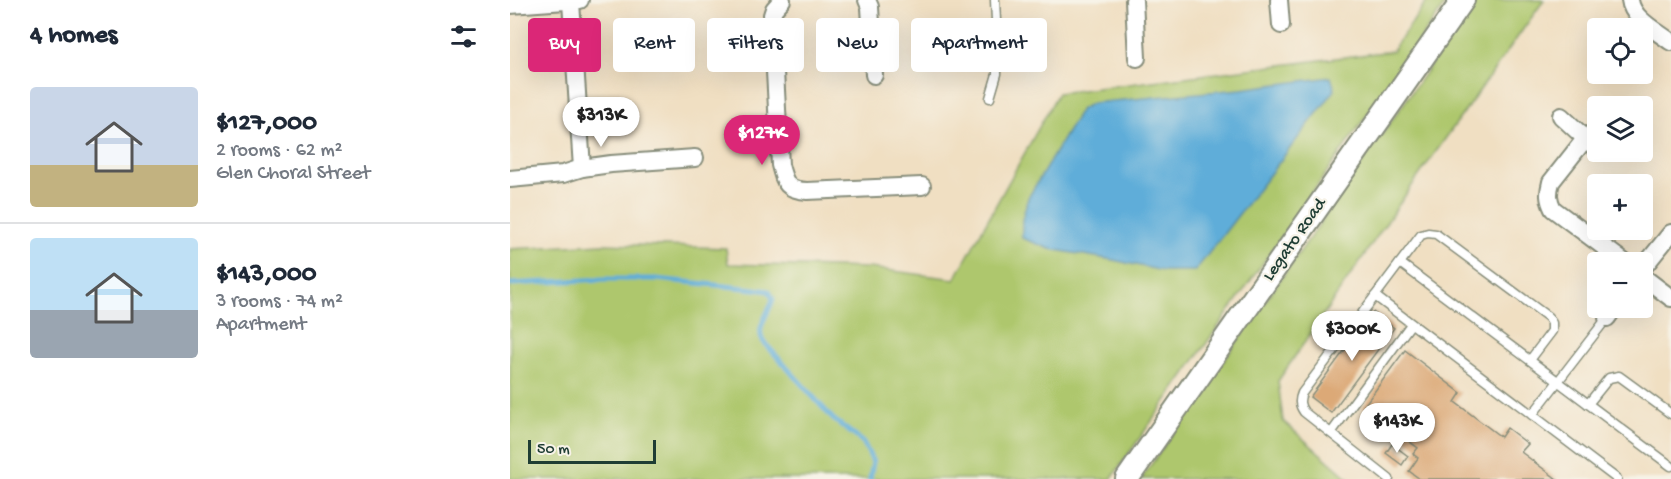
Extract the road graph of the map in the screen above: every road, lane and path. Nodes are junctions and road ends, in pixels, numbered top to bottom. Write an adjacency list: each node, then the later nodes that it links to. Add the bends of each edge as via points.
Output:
1 (783, 0): 21 (street, via 772,15 780,165 785,183 807,191)
2 (867, 0): 13 (street)
3 (994, 0): 14 (lane, via 996,74)
4 (1134, 0): 12 (street)
5 (1278, 0): 10 (street)
6 (1463, 0): 38 (street, Legato Road)
7 (1630, 0): 11 (street, via 1633,12)
8 (576, 1): 9 (street); 19 (street)
9 (510, 5)
10 (1281, 25)
11 (1671, 42)
12 (1137, 58)
13 (874, 75)
14 (990, 98)
15 (1561, 116): 16 (street)
16 (1587, 140)
17 (1587, 157): 23 (street, via 1551,182 1549,202)
18 (695, 158): 19 (street)
19 (582, 168): 20 (street, via 563,174)
20 (510, 178)
21 (922, 186)
22 (1671, 233): 24 (street)
23 (1611, 252)
24 (1653, 255)
25 (1400, 263): 27 (lane); 31 (lane); 31 (lane, via 1421,236 1436,234 1548,317 1552,330)
26 (1653, 284): 28 (street)
27 (1375, 296): 30 (lane); 36 (lane, via 1300,397 1304,412)
28 (1671, 298)
29 (1607, 318): 32 (lane)
30 (1411, 324): 35 (lane); 36 (lane)
31 (1530, 360): 32 (lane)
32 (1558, 382): 33 (lane); 35 (lane)
33 (1588, 404): 34 (lane, via 1609,378 1619,376); 37 (lane)
34 (1671, 414)
35 (1532, 415): 40 (lane)
36 (1331, 433): 39 (lane)
37 (1671, 466)
38 (1127, 479)
39 (1389, 479)
40 (1617, 479)

